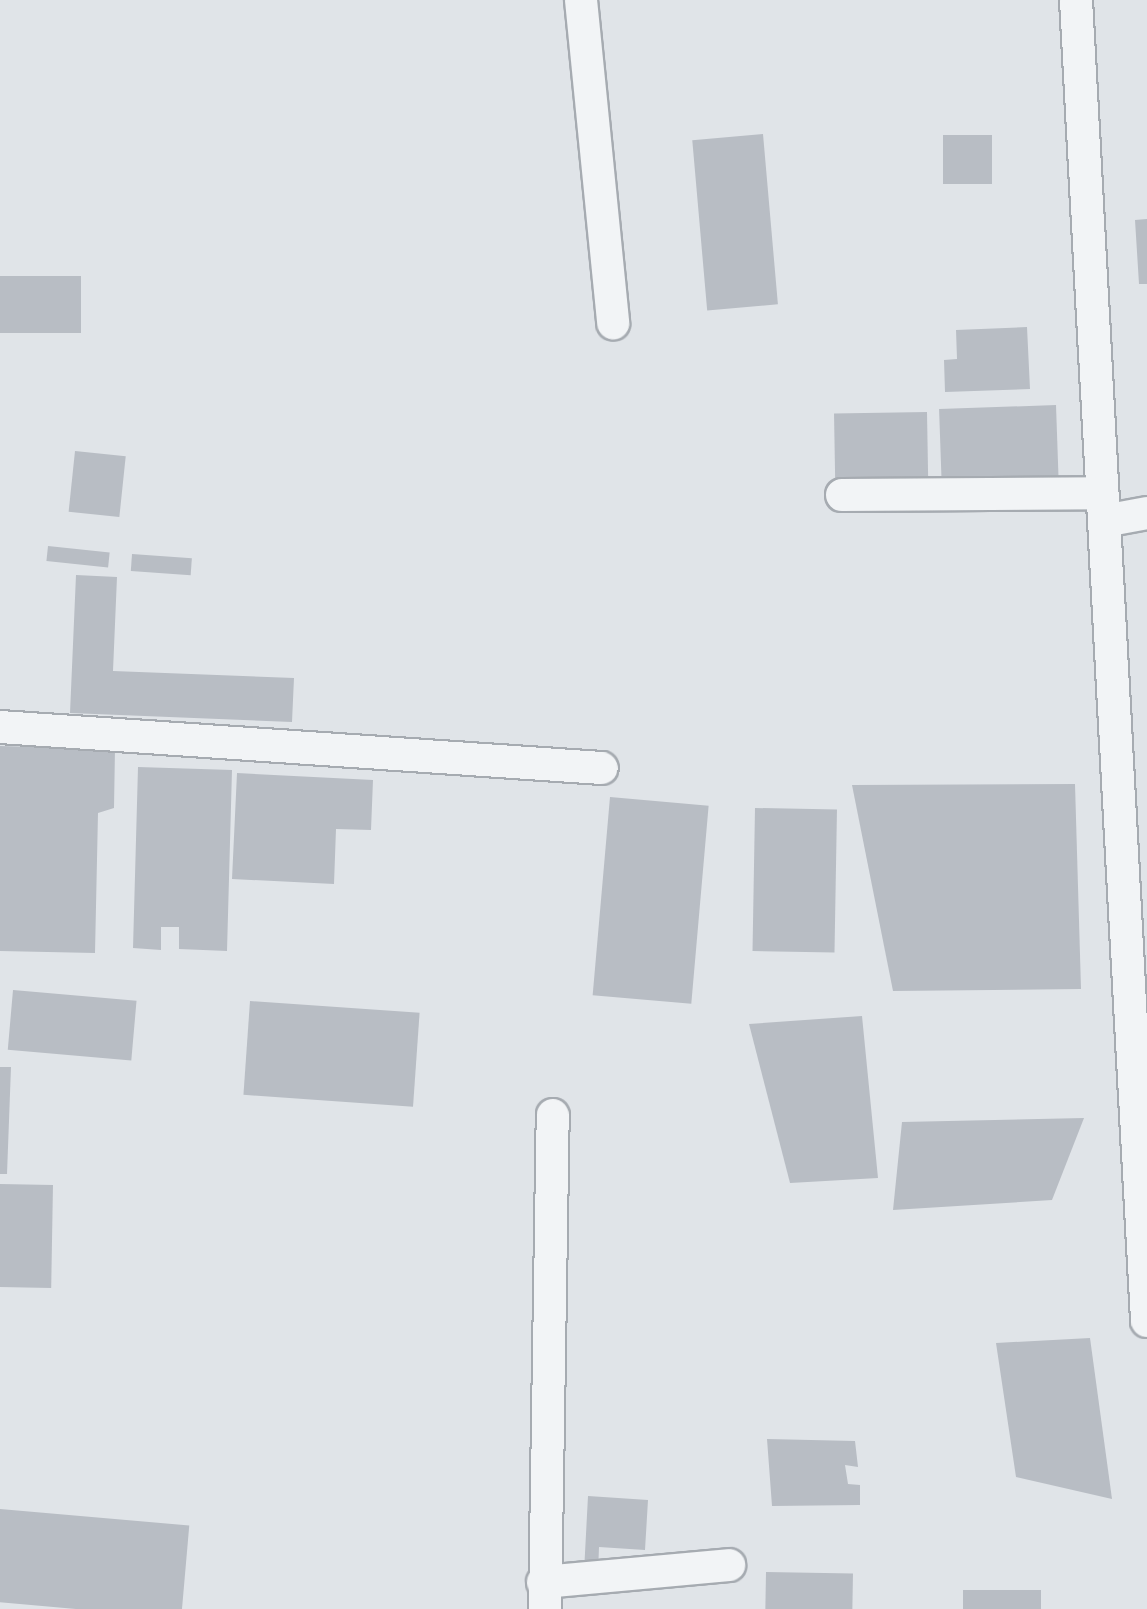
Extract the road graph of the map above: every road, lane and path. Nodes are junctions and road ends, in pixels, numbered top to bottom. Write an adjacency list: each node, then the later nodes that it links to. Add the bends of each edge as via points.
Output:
1 (581, 0): 3 (street)
2 (1076, 0): 5 (street)
3 (613, 323)
4 (842, 495): 5 (street)
5 (1103, 507): 6 (street); 9 (street)
6 (1147, 513)
7 (0, 727): 8 (street)
8 (602, 768)
9 (1133, 822): 11 (street)
10 (553, 1115): 14 (street)
11 (1142, 1168): 12 (street)
12 (1147, 1321)
13 (729, 1565): 14 (street)
14 (544, 1596)

